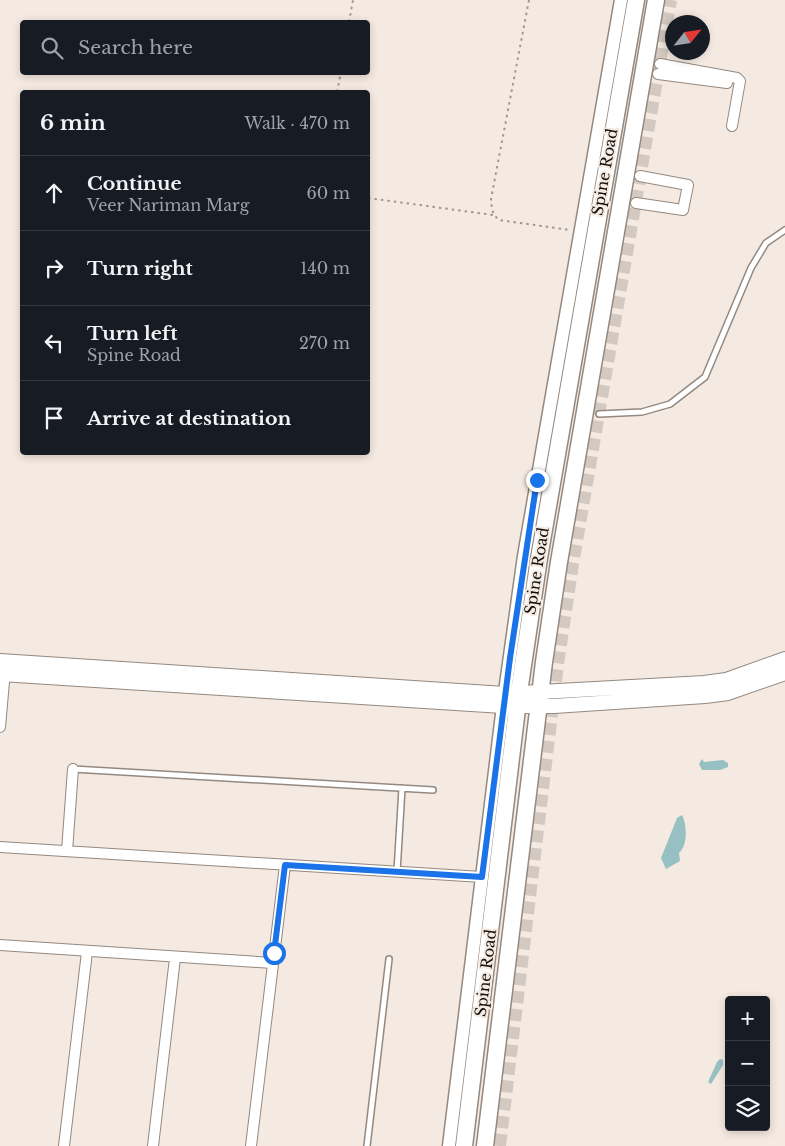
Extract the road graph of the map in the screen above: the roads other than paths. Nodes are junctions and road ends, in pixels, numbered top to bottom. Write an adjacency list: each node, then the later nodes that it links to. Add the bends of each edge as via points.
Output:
1 (621, 0): 13 (street, Spine Road, via 524,556)
2 (636, 0): 13 (main road, Spine Road)
3 (656, 0): 14 (main road, Spine Road, via 570,496)
4 (727, 83): 5 (street, via 659,70 737,78 740,82)
5 (732, 126)
6 (640, 176): 7 (street, via 688,185 683,210)
7 (636, 202)
8 (785, 230): 9 (lane, via 766,243 751,268 705,377 670,404 642,412)
9 (599, 414)
10 (785, 659): 14 (main road, via 726,680)
11 (3, 668): 13 (main road); 15 (street)
12 (785, 674): 14 (main road, via 728,693 705,696)
13 (512, 699): 14 (main road); 23 (street, Spine Road); 34 (main road, Spine Road)
14 (540, 699): 35 (main road, Spine Road)
15 (0, 727)
16 (72, 769): 17 (lane); 20 (street)
17 (402, 788): 18 (lane); 22 (lane)
18 (434, 790)
19 (0, 847): 20 (street)
20 (67, 851): 21 (street)
21 (285, 865): 22 (street); 28 (street)
22 (397, 872): 23 (street)
23 (482, 877): 33 (street, Spine Road)
24 (0, 944): 25 (street)
25 (88, 952): 26 (street); 29 (street)
26 (175, 958): 28 (street); 30 (street)
27 (389, 959): 32 (lane)
28 (273, 963): 31 (street)
29 (64, 1146)
30 (153, 1146)
31 (251, 1146)
32 (367, 1146)
33 (449, 1146)
34 (464, 1146)
35 (485, 1146)

